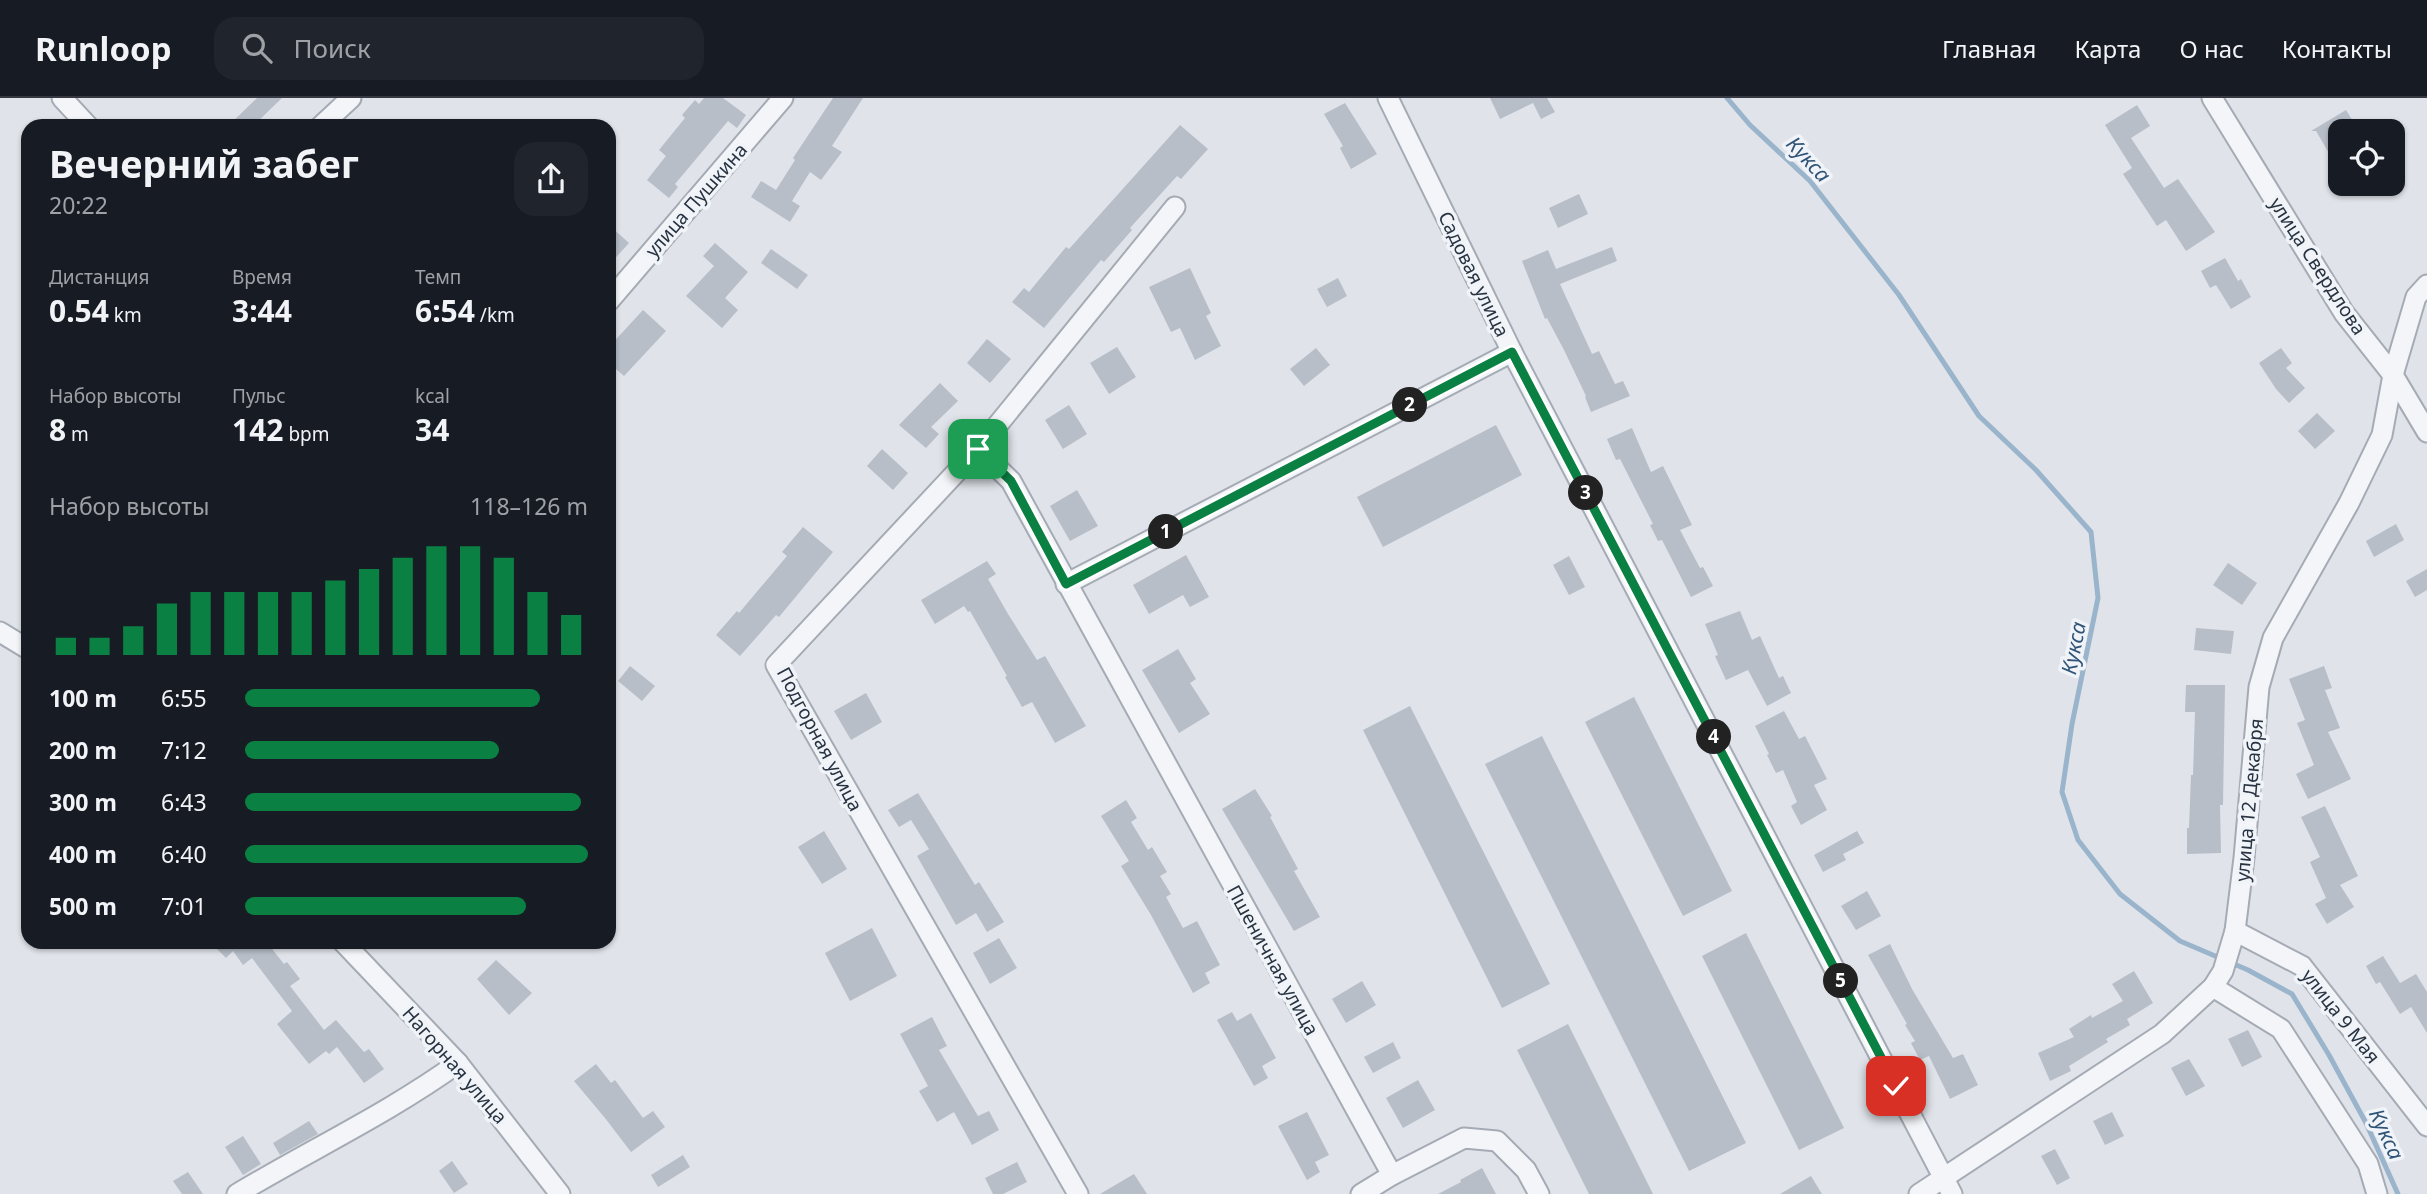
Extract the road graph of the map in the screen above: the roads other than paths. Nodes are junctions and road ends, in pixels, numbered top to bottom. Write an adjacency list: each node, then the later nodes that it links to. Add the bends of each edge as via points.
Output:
1 (62, 98): 6 (street)
2 (351, 98): 7 (street)
3 (783, 98): 10 (street, улица Пушкина)
4 (1388, 98): 11 (street, Садовая улица)
5 (2212, 98): 12 (street, улица Свердлова, via 2344,313)
6 (82, 119)
7 (328, 119)
8 (1175, 207): 14 (street, Подгорная улица)
9 (2427, 285): 12 (street, улица 12 Декабря, via 2416,297)
10 (616, 293)
11 (1512, 352): 15 (street); 24 (street, Садовая улица)
12 (2393, 375): 13 (street, улица Свердлова); 18 (street, улица 12 Декабря, via 2382,435 2350,503 2273,638 2259,687 2245,858)
13 (2427, 432)
14 (978, 449): 15 (street, Пшеничная улица, via 1011,481); 27 (street, Подгорная улица, via 776,665)
15 (1066, 584): 23 (street, Пшеничная улица)
16 (0, 632): 17 (street)
17 (21, 645)
18 (2233, 938): 20 (street, улица 12 Декабря); 22 (street, улица 9 Мая, via 2302,966)
19 (350, 949): 21 (street, Нагорная улица)
20 (2218, 979): 24 (street, улица 12 Декабря, via 2162,1034); 31 (street, via 2281,1029 2368,1164)
21 (458, 1063): 25 (street, via 425,1087); 26 (street, Нагорная улица)
22 (2427, 1126)
23 (1392, 1175): 28 (street); 29 (street, via 1464,1138 1497,1141 1526,1170)
24 (1948, 1186): 30 (street, улица 12 Декабря)
25 (237, 1194)
26 (561, 1194)
27 (1078, 1194)
28 (1361, 1194)
29 (1539, 1194)
30 (1919, 1194)
31 (2377, 1194)

